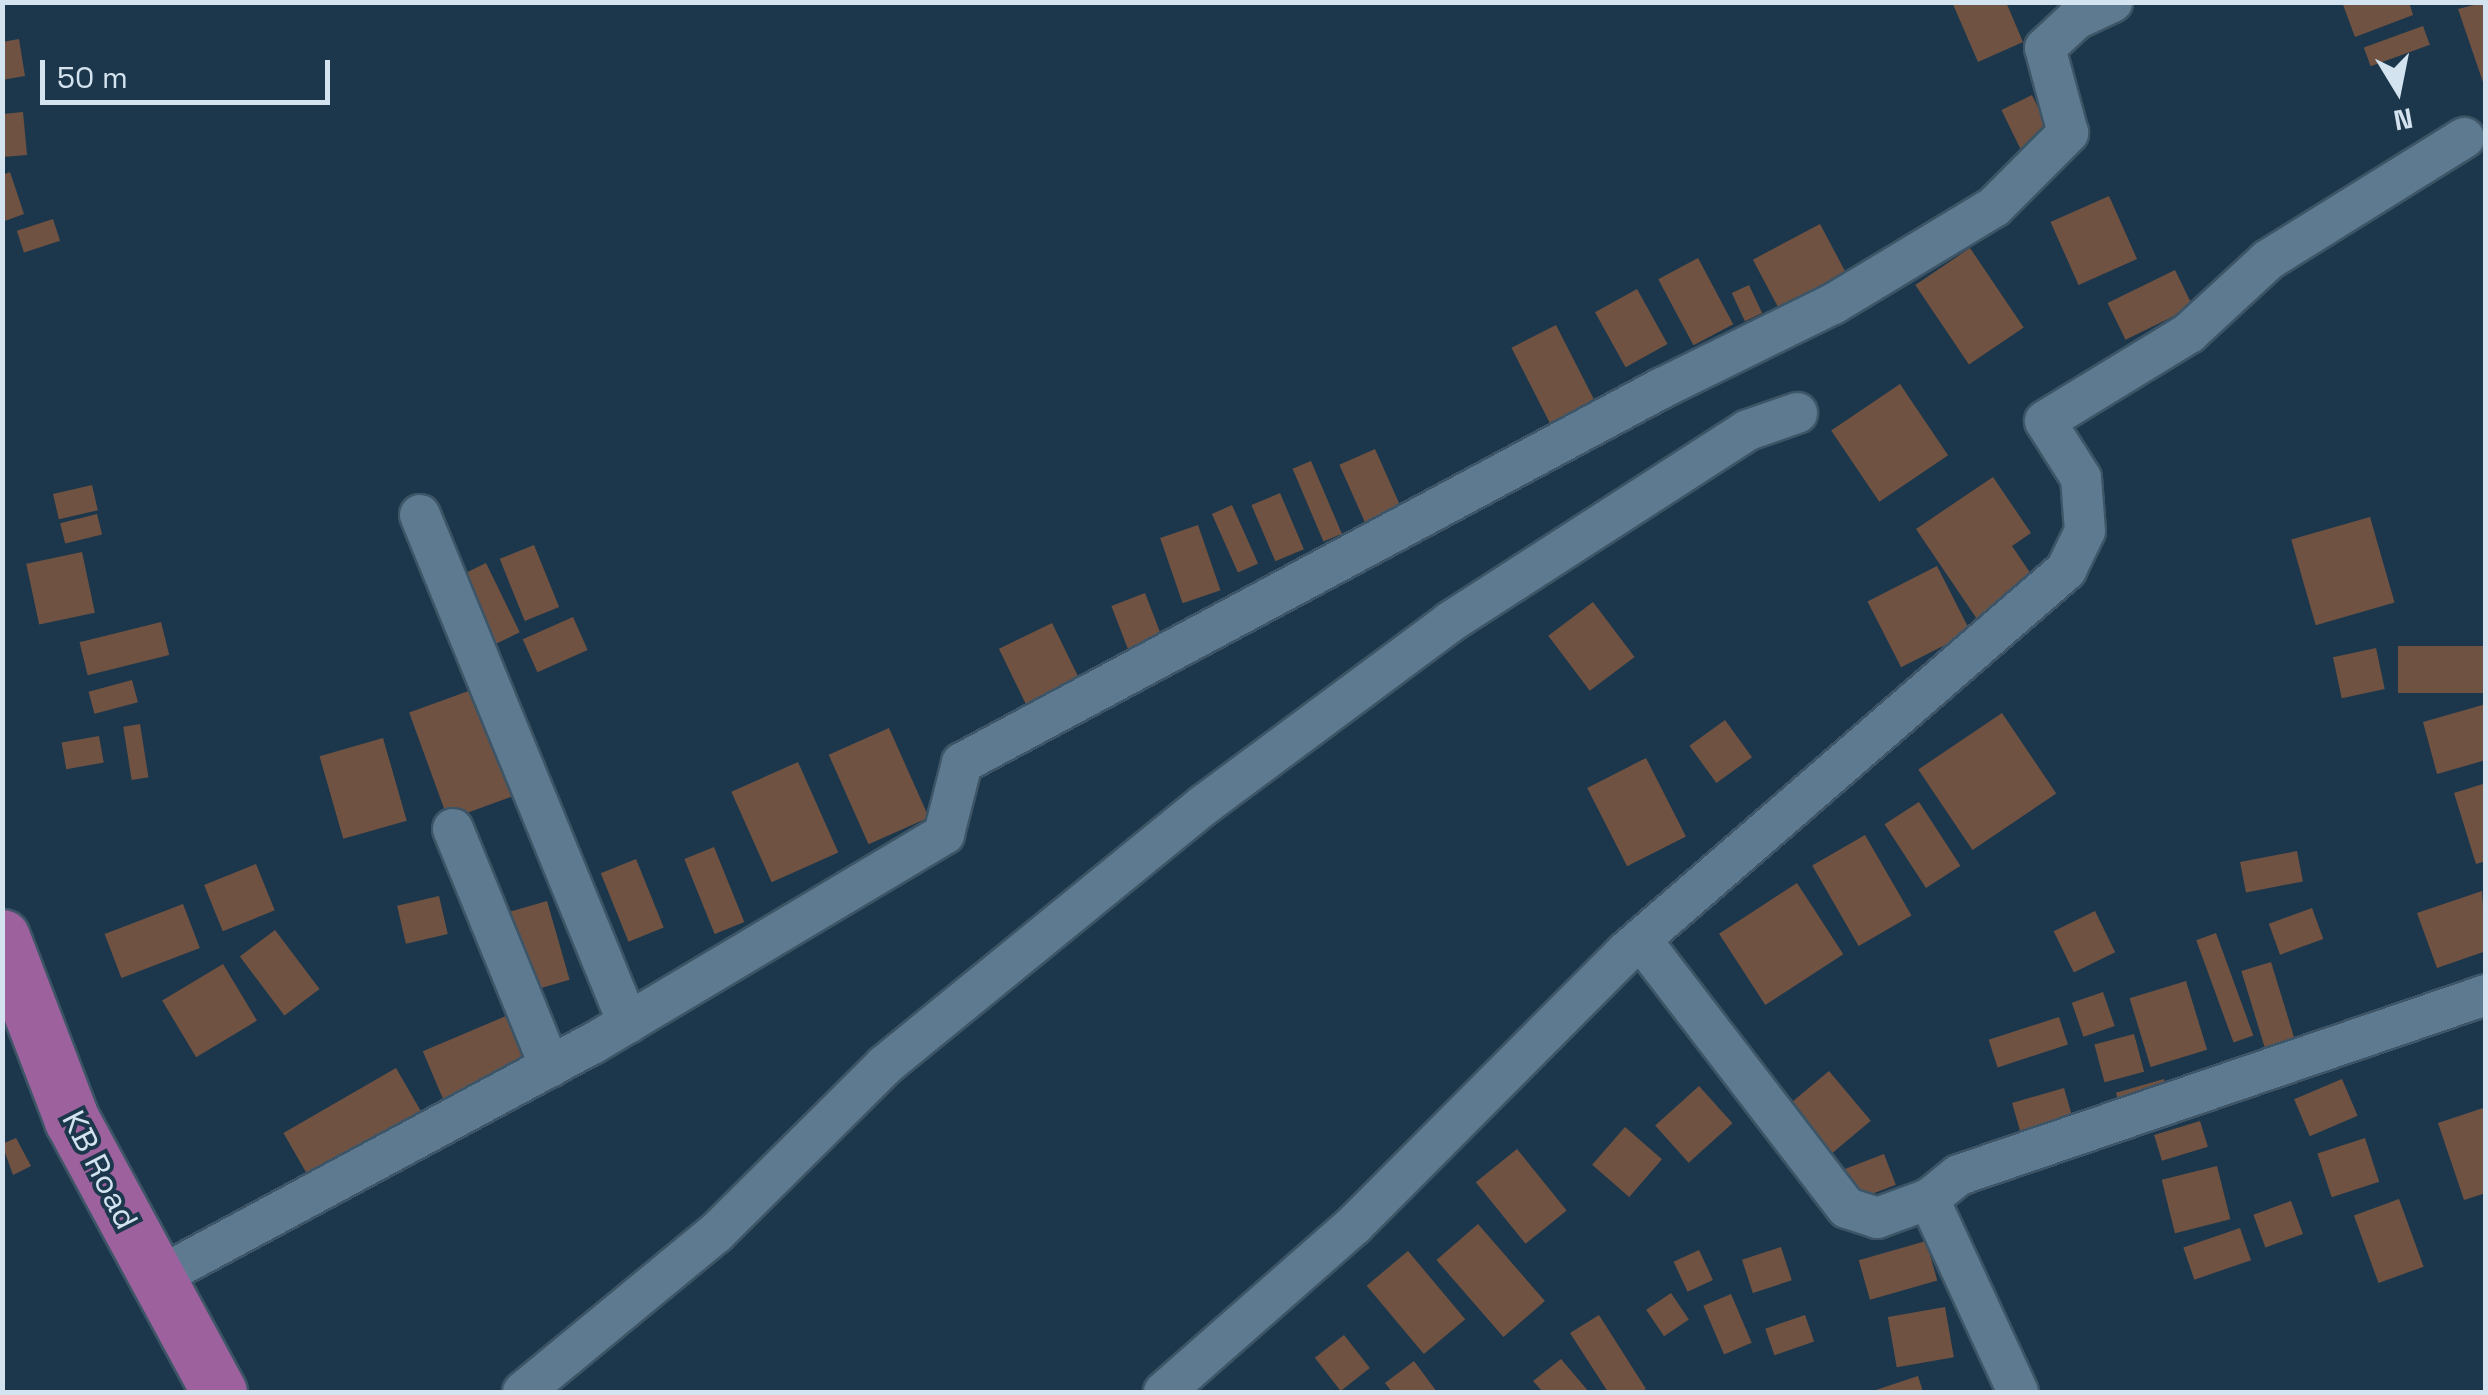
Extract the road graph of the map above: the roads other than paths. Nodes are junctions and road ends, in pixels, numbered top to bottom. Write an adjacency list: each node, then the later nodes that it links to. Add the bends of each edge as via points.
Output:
1 (2112, 2): 9 (street, via 2076,19 2044,48 2068,133 1994,208 1833,304 1662,388 962,764 944,834)
2 (2464, 138): 7 (street, via 2268,260 2189,333 2045,421 2081,478 2084,531 2066,570)
3 (1797, 413): 14 (street, via 1748,430 1450,622 1204,805 885,1064 716,1233)
4 (420, 515): 9 (street)
5 (453, 830): 10 (street)
6 (2, 937): 12 (main road, KB Road, via 72,1120)
7 (1641, 940): 11 (street, via 1848,1208 1877,1218); 15 (street, via 1354,1226)
8 (2486, 995): 11 (street, via 1959,1175)
9 (628, 1022): 10 (street)
10 (550, 1066): 12 (street)
11 (1929, 1199): 16 (street)
12 (156, 1279): 13 (main road, KB Road)
13 (219, 1392)
14 (523, 1392)
15 (1164, 1392)
16 (2018, 1392)

